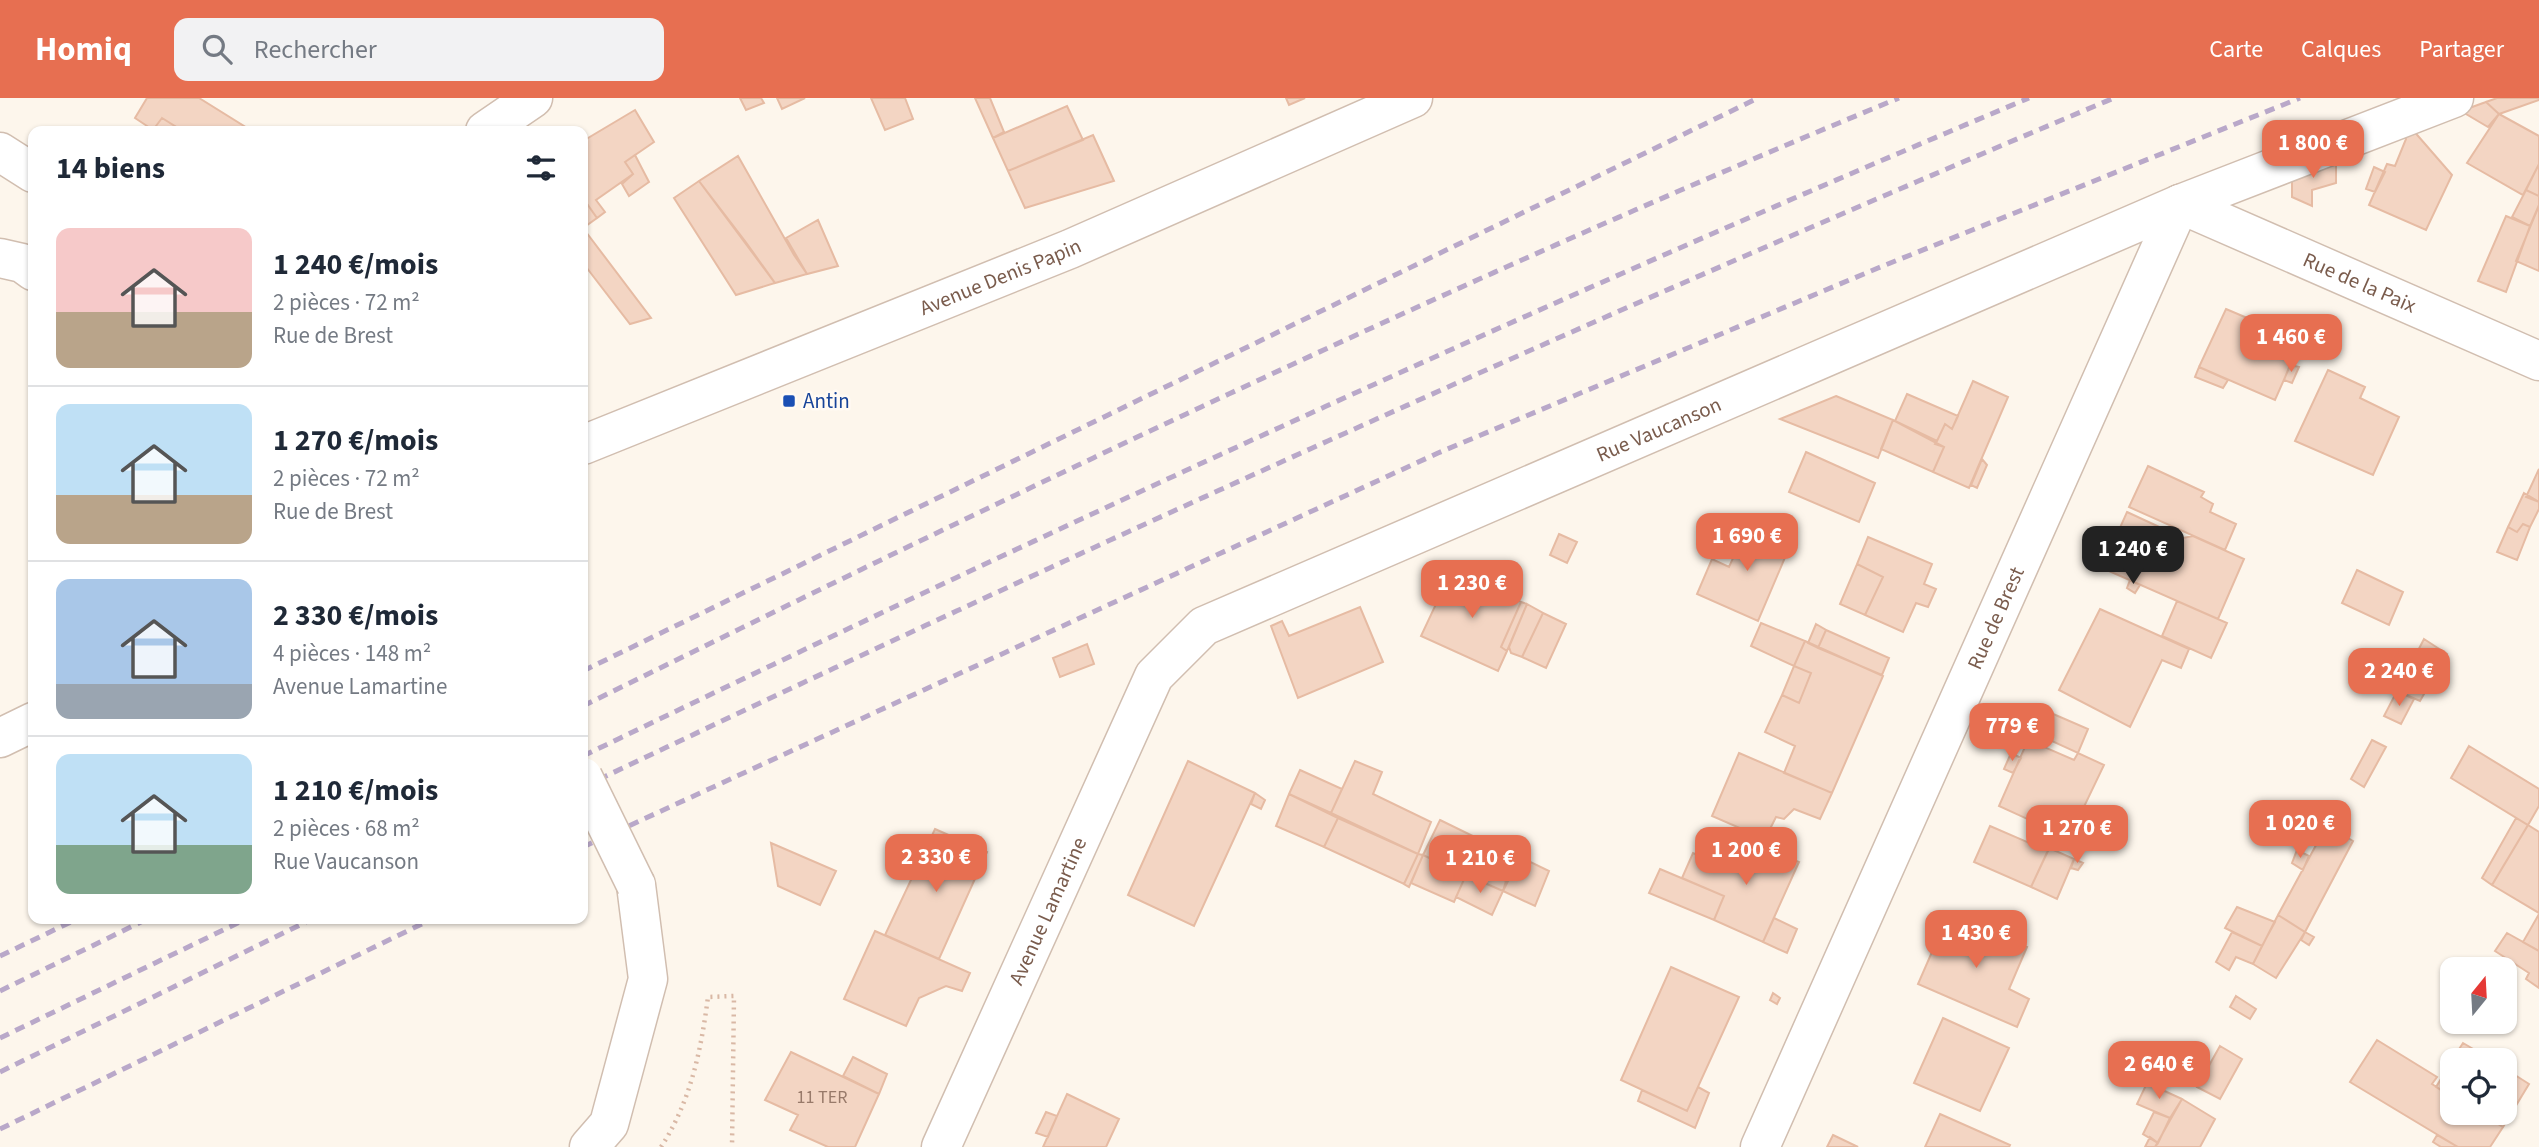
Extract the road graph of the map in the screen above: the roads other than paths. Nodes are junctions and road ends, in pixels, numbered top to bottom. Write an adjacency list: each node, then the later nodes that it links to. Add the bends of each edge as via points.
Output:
1 (533, 98): 4 (street)
2 (1413, 98): 11 (street, Avenue Denis Papin, via 1070,249)
3 (2454, 98): 7 (street, Rue Vaucanson)
4 (492, 126)
5 (0, 152): 6 (street)
6 (28, 170)
7 (2180, 204): 10 (street, Rue de la Paix); 12 (street, Rue Vaucanson, via 1204,626); 18 (street, Rue de Brest)
8 (0, 258): 9 (street)
9 (28, 267)
10 (2539, 361)
11 (588, 443)
12 (1154, 676): 17 (street, Avenue Lamartine)
13 (28, 724): 14 (street)
14 (0, 738)
15 (588, 787): 16 (street, bridge, via 636,885 648,979 609,1124)
16 (589, 1147)
17 (941, 1147)
18 (1760, 1147)

